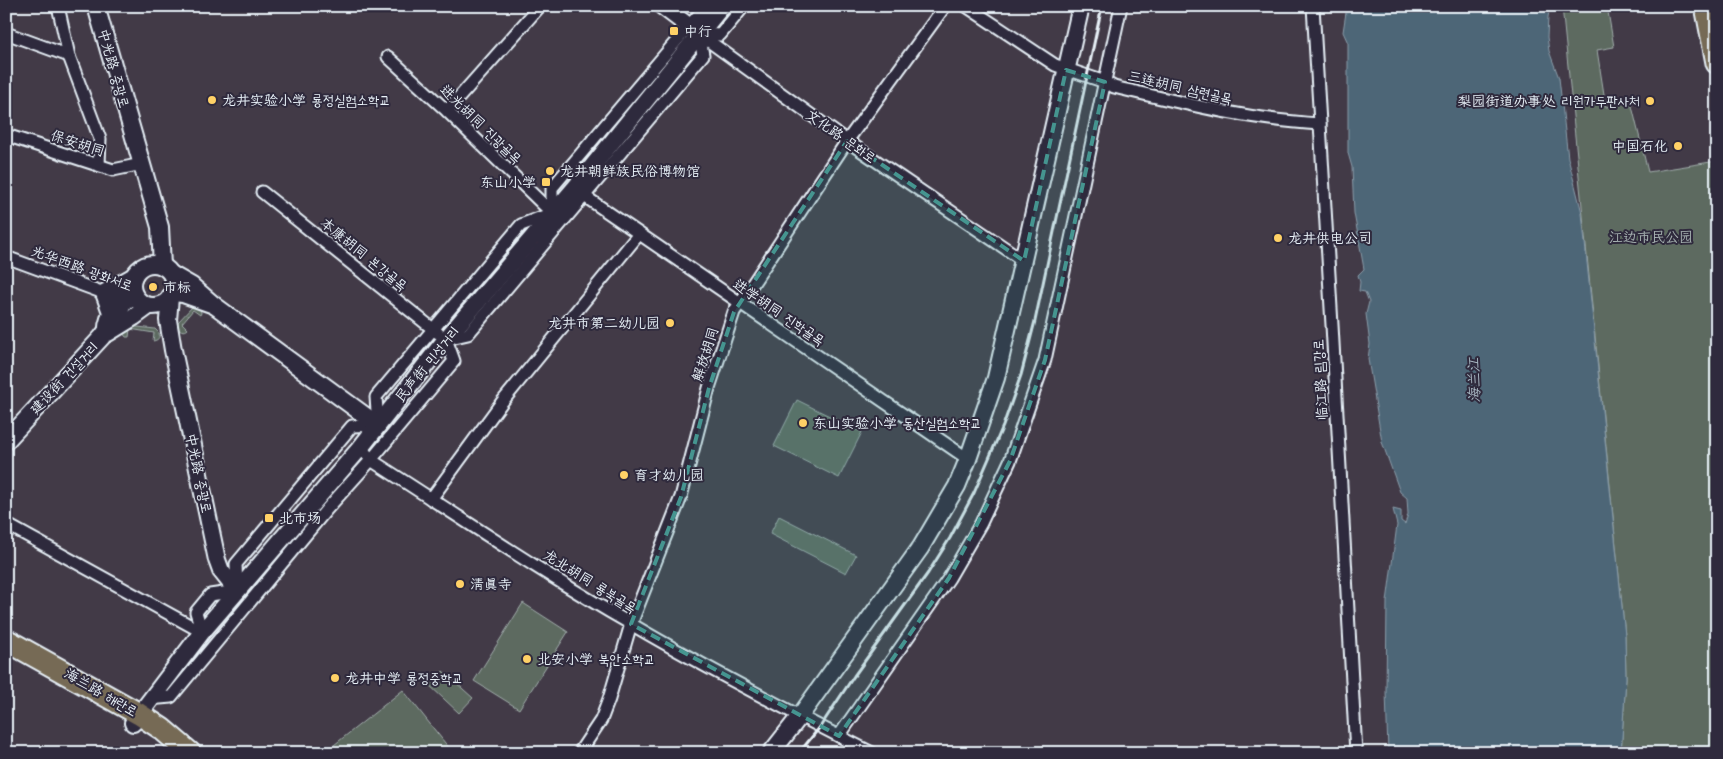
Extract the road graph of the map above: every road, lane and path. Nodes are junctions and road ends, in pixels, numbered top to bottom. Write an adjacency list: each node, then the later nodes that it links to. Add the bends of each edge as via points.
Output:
1 (58, 6): 18 (street)
2 (96, 6): 27 (street, 中光路 중광로)
3 (540, 6): 23 (street)
4 (662, 6): 16 (street, 文化路 문화로)
5 (706, 6): 16 (street)
6 (722, 6): 16 (street, 民声街 민성거리)
7 (744, 6): 16 (street, via 720,35)
8 (945, 6): 26 (street, 解放胡同)
9 (966, 6): 21 (street, 三连胡同 삼련골목)
10 (1081, 6): 21 (street)
11 (1121, 6): 22 (street)
12 (1313, 6): 24 (street, 临江路 림강로)
13 (1706, 6): 20 (highway)
14 (1716, 6): 15 (highway)
15 (1717, 13)
16 (694, 30): 26 (street, 文化路 문화로); 30 (street, 民声街 민성거리); 31 (street, via 552,188)
17 (6, 33): 18 (street)
18 (69, 56): 28 (street, via 100,139)
19 (388, 58): 23 (street, 进光胡同 진광골목)
20 (1717, 63)
21 (1066, 70): 22 (street, 三连胡同 삼련골목); 35 (street)
22 (1104, 82): 24 (street, 三连胡同 삼련골목, via 1232,114); 60 (street, via 1044,360 1010,461 981,523 949,578)
23 (447, 111): 31 (street, 进光胡同 진광골목)
24 (1320, 124): 66 (street, 临江路 림강로)
25 (6, 135): 28 (street, 保安胡同)
26 (847, 141): 35 (street, 文化路 문화로); 40 (street, 解放胡同)
27 (142, 164): 28 (street, 保安胡同, via 113,170); 32 (street, 中光路 중광로)
28 (99, 165)
29 (262, 192): 43 (street, 本康胡同 본강골목)
30 (579, 192): 31 (street, 民声街 민성거리); 33 (street, 进学胡同 진학골목); 43 (street, via 468,334)
31 (552, 213): 43 (street, 民声街 민성거리)
32 (156, 217): 36 (street, 中光路 중광로); 37 (street, 中光路 중광로, via 152,246)
33 (639, 234): 40 (street, 进学胡同 진학골목); 50 (street, via 502,402)
34 (6, 257): 38 (street, 光华西路 광화서로)
35 (1024, 261): 49 (street, via 996,378)
36 (167, 270): 37 (street, via 149,264); 39 (street, via 174,283); 41 (street)
37 (133, 283): 38 (street); 38 (street, 光华西路 광화서로); 42 (street, via 137,299); 44 (street, 中光路 중광로)
38 (104, 293): 44 (street, via 111,317)
39 (170, 297): 41 (street, via 174,293 183,294); 42 (street, via 163,304); 45 (street, 中光路 중광로, via 168,320)
40 (739, 303): 49 (street, 进学胡同 진학골목); 54 (street, 解放胡同, via 709,388 682,497)
41 (214, 305): 46 (street)
42 (151, 306): 44 (street); 45 (street, 中光路 중광로)
43 (440, 334): 46 (street, 民声街 민성거리); 48 (street, via 454,361)
44 (102, 337): 47 (street, 建设街 건설거리)
45 (173, 350): 53 (street, 中光路 중광로, via 217,560 221,571)
46 (378, 425): 48 (street, 民声街 민성거리); 53 (street, via 352,426 236,564)
47 (6, 441)
48 (366, 454): 50 (street, 龙北胡同 룡북골목); 51 (street, 民声街 민성거리)
49 (968, 459): 59 (street, via 957,486 921,547)
50 (431, 499): 54 (street, 龙北胡同 룡북골목)
51 (322, 504): 53 (street, 民声街 민성거리); 58 (street, via 171,697)
52 (6, 524): 55 (street)
53 (237, 591): 55 (street, 民声街 민성거리)
54 (631, 624): 59 (street, 龙北胡同 룡북골목); 63 (street, 解放胡同, via 601,720)
55 (202, 632): 58 (street, 民声街 민성거리)
56 (6, 640): 58 (highway, 海兰路 해란로)
57 (6, 651): 58 (highway, 海兰路 해란로, via 101,703)
58 (140, 712): 61 (highway, 海兰路 해란로); 62 (highway, 海兰路 해란로)
59 (800, 716): 60 (street); 64 (street)
60 (839, 736): 65 (street)
61 (175, 753)
62 (190, 753)
63 (579, 753)
64 (771, 753)
65 (872, 753)
66 (1356, 753)

